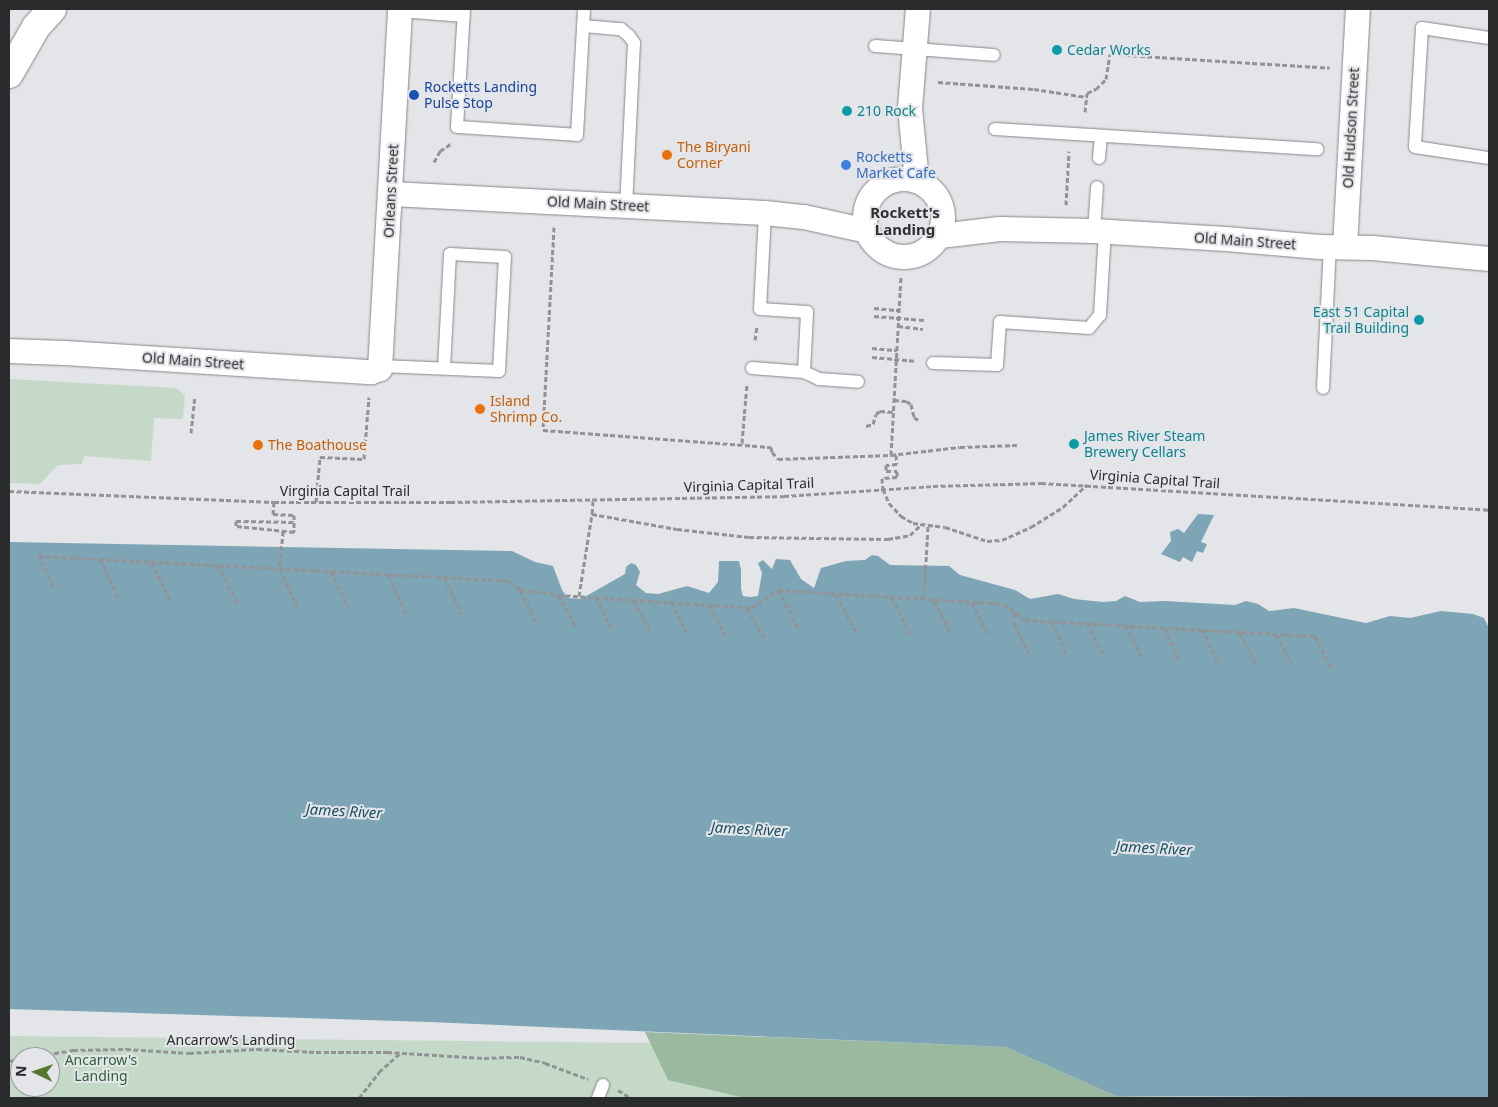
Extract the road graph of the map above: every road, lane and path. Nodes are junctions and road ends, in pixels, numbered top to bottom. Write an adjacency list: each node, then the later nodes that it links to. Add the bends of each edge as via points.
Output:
1 (52, 9): 13 (main road, via 36,27)
2 (584, 9): 7 (lane)
3 (918, 9): 10 (street)
4 (1358, 9): 41 (street, Old Hudson Street)
5 (400, 10): 6 (lane); 29 (street, Orleans Street)
6 (464, 12): 7 (lane, via 457,127 577,135)
7 (583, 26): 31 (lane, via 622,29 634,43)
8 (1489, 38): 24 (lane, via 1422,28 1415,147)
9 (875, 46): 10 (lane)
10 (914, 50): 11 (lane); 16 (street)
11 (994, 55)
12 (1330, 68): 15 (path, via 1110,54 1106,79)
13 (9, 74)
14 (938, 82): 15 (path)
15 (1086, 96): 17 (path)
16 (910, 108): 26 (street); 27 (street)
17 (1085, 112)
18 (995, 129): 19 (lane)
19 (1101, 137): 22 (lane); 23 (lane)
20 (454, 142): 25 (path, via 440,151)
21 (1069, 147): 30 (path)
22 (1317, 149)
23 (1099, 158)
24 (1489, 158)
25 (434, 162)
26 (892, 181): 27 (street); 32 (street, via 881,186)
27 (917, 181): 33 (street, via 938,197)
28 (1097, 187): 39 (lane)
29 (391, 194): 31 (street, Old Main Street); 60 (street, Orleans Street)
30 (1066, 205)
31 (626, 206): 34 (street, Old Main Street)
32 (867, 206): 35 (street, Old Main Street); 38 (street)
33 (943, 210): 37 (street, Old Main Street); 40 (street)
34 (765, 213): 35 (street, Old Main Street); 61 (lane, via 760,309 807,312)
35 (804, 217): 38 (street, Old Main Street)
36 (554, 227): 72 (path, via 543,430)
37 (1000, 229): 39 (street, Old Main Street); 40 (street, Old Main Street)
38 (867, 231): 40 (street, via 881,249 902,258 924,252)
39 (1100, 232): 41 (street, Old Main Street); 58 (lane, via 1100,315 1089,328 1000,322 997,364)
40 (940, 236)
41 (1338, 247): 42 (street, Old Main Street); 64 (lane)
42 (1489, 259)
43 (901, 277): 45 (path)
44 (874, 308): 45 (path)
45 (899, 310): 47 (path)
46 (874, 316): 47 (path)
47 (898, 318): 48 (path); 50 (path)
48 (924, 320)
49 (758, 322): 52 (path)
50 (898, 326): 51 (path); 54 (path)
51 (924, 329)
52 (755, 340)
53 (872, 348): 54 (path)
54 (897, 350): 57 (path)
55 (9, 351): 60 (street, Old Main Street)
56 (872, 356): 57 (path)
57 (896, 359): 67 (path)
58 (932, 363)
59 (444, 368): 59 (lane, via 499,371 505,257 450,254); 60 (lane)
60 (379, 369)
61 (804, 372): 62 (lane); 63 (lane, via 819,379)
62 (750, 373): 72 (path)
63 (858, 382)
64 (1323, 388)
65 (195, 396): 71 (path)
66 (369, 397): 81 (path, via 364,459 320,457)
67 (894, 400): 68 (path); 69 (path, via 911,404)
68 (894, 412): 70 (path, via 880,411 873,424); 74 (path)
69 (918, 420)
70 (866, 426)
71 (191, 433)
72 (742, 444): 74 (path, via 771,447 778,459)
73 (1020, 444): 75 (path)
74 (891, 455): 75 (path)
75 (896, 455): 77 (path, via 896,464 886,465 886,472 897,471 897,477 882,478)
76 (1087, 485): 77 (path, Virginia Capital Trail, via 1032,483); 82 (path, Virginia Capital Trail); 86 (path, via 1053,515 1002,540 987,541)
77 (883, 489): 79 (path, Virginia Capital Trail, via 784,496); 85 (path, via 889,503 901,516)
78 (9, 491): 80 (path, Virginia Capital Trail)
79 (593, 501): 81 (path, Virginia Capital Trail); 83 (path)
80 (274, 502): 81 (path, Virginia Capital Trail); 84 (path, via 273,514 294,515)
81 (316, 502)
82 (1489, 510)
83 (592, 514): 85 (path, via 677,529 775,538 894,538 910,534); 101 (path)
84 (294, 522): 87 (path, via 294,532); 87 (path, via 236,520 236,526)
85 (922, 524): 86 (path)
86 (928, 524): 105 (path)
87 (283, 531): 91 (path)
88 (100, 559): 89 (path); 95 (path, via 39,556); 100 (path)
89 (151, 562): 90 (path); 104 (path)
90 (218, 565): 91 (path); 110 (path)
91 (280, 568): 92 (path); 112 (path)
92 (330, 571): 93 (path); 114 (path)
93 (388, 574): 94 (path); 115 (path)
94 (444, 577): 96 (path, via 510,581); 117 (path)
95 (53, 586)
96 (520, 590): 99 (path); 120 (path)
97 (778, 590): 98 (path); 113 (path, via 752,608); 124 (path)
98 (836, 594): 103 (path); 128 (path)
99 (558, 595): 101 (path); 122 (path)
100 (118, 596)
101 (579, 596): 102 (path)
102 (596, 597): 106 (path); 125 (path)
103 (892, 598): 105 (path); 132 (path)
104 (170, 599)
105 (924, 599): 107 (path)
106 (633, 600): 108 (path); 127 (path)
107 (934, 600): 109 (path); 129 (path)
108 (671, 602): 111 (path); 131 (path)
109 (972, 602): 116 (path, via 1004,604); 134 (path)
110 (239, 604)
111 (710, 605): 113 (path); 135 (path)
112 (297, 606)
113 (747, 608): 136 (path)
114 (350, 609)
115 (406, 612)
116 (1015, 612): 118 (path, via 1024,620); 137 (path, via 1014,624)
117 (462, 614)
118 (1052, 621): 119 (path); 138 (path)
119 (1087, 623): 121 (path); 139 (path)
120 (537, 625)
121 (1126, 625): 123 (path); 140 (path)
122 (576, 628)
123 (1164, 628): 126 (path); 141 (path)
124 (799, 629)
125 (612, 630)
126 (1202, 630): 130 (path); 142 (path)
127 (651, 632)
128 (856, 632)
129 (950, 632)
130 (1240, 632): 133 (path); 143 (path)
131 (687, 634)
132 (910, 634)
133 (1276, 634): 144 (path); 145 (path, via 1315,636)
134 (988, 635)
135 (725, 636)
136 (764, 637)
137 (1028, 653)
138 (1067, 656)
139 (1105, 658)
140 (1142, 658)
141 (1180, 662)
142 (1219, 664)
143 (1256, 665)
144 (1293, 666)
145 (1331, 668)
146 (60, 1052): 147 (path, Ancarrow’s Landing, via 126,1048 189,1053 257,1049)
147 (401, 1053): 148 (path, Ancarrow’s Landing, via 484,1058 520,1056); 149 (path, via 379,1072)
148 (603, 1085): 150 (lane); 151 (path, Ancarrow’s Landing)
149 (359, 1098)
150 (598, 1098)
151 (631, 1098)

